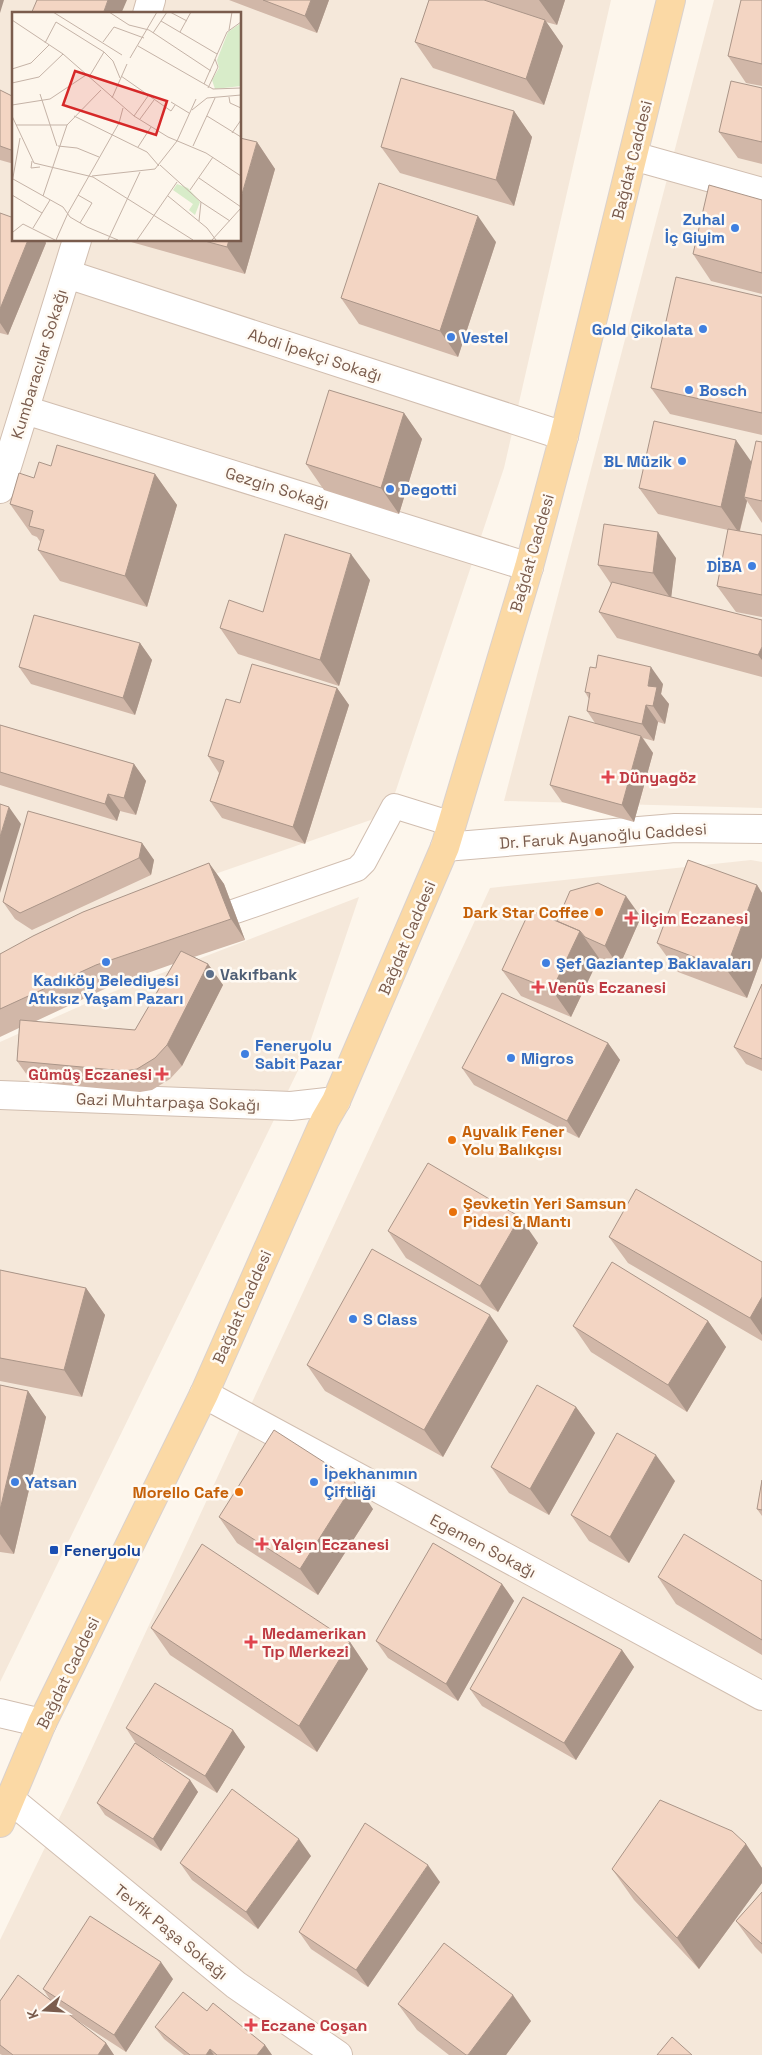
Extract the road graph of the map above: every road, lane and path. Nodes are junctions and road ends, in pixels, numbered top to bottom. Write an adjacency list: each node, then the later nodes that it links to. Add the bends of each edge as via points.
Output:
1 (671, 0): 2 (main road, Bağdat Caddesi)
2 (633, 156): 3 (street); 7 (main road, Bağdat Caddesi)
3 (762, 192)
4 (78, 241): 5 (street, Kumbaracılar Sokağı)
5 (67, 274): 6 (street, Kumbaracılar Sokağı); 7 (street, Abdi İpekçi Sokağı)
6 (25, 410): 8 (street, Kumbaracılar Sokağı); 9 (street, Gezgin Sokağı)
7 (564, 436): 9 (main road, Bağdat Caddesi)
8 (0, 488)
9 (529, 567): 11 (main road, Bağdat Caddesi)
10 (762, 829): 11 (street, Dr. Faruk Ayanoğlu Caddesi, via 675,828)
11 (448, 836): 12 (street, via 394,806 364,862 355,870); 15 (main road, Bağdat Caddesi)
12 (180, 930)
13 (0, 1095): 15 (street, Gazi Muhtarpaşa Sokağı, via 291,1106)
14 (0, 1110): 15 (street, Gazi Muhtarpaşa Sokağı, via 281,1122)
15 (331, 1111): 16 (main road, Bağdat Caddesi)
16 (204, 1394): 17 (street, Egemen Sokağı); 19 (main road, Bağdat Caddesi)
17 (762, 1696)
18 (0, 1713): 19 (street)
19 (42, 1724): 20 (main road, Bağdat Caddesi)
20 (6, 1811): 21 (street, Tevfik Paşa Sokağı, via 236,1985)
21 (338, 2055)

